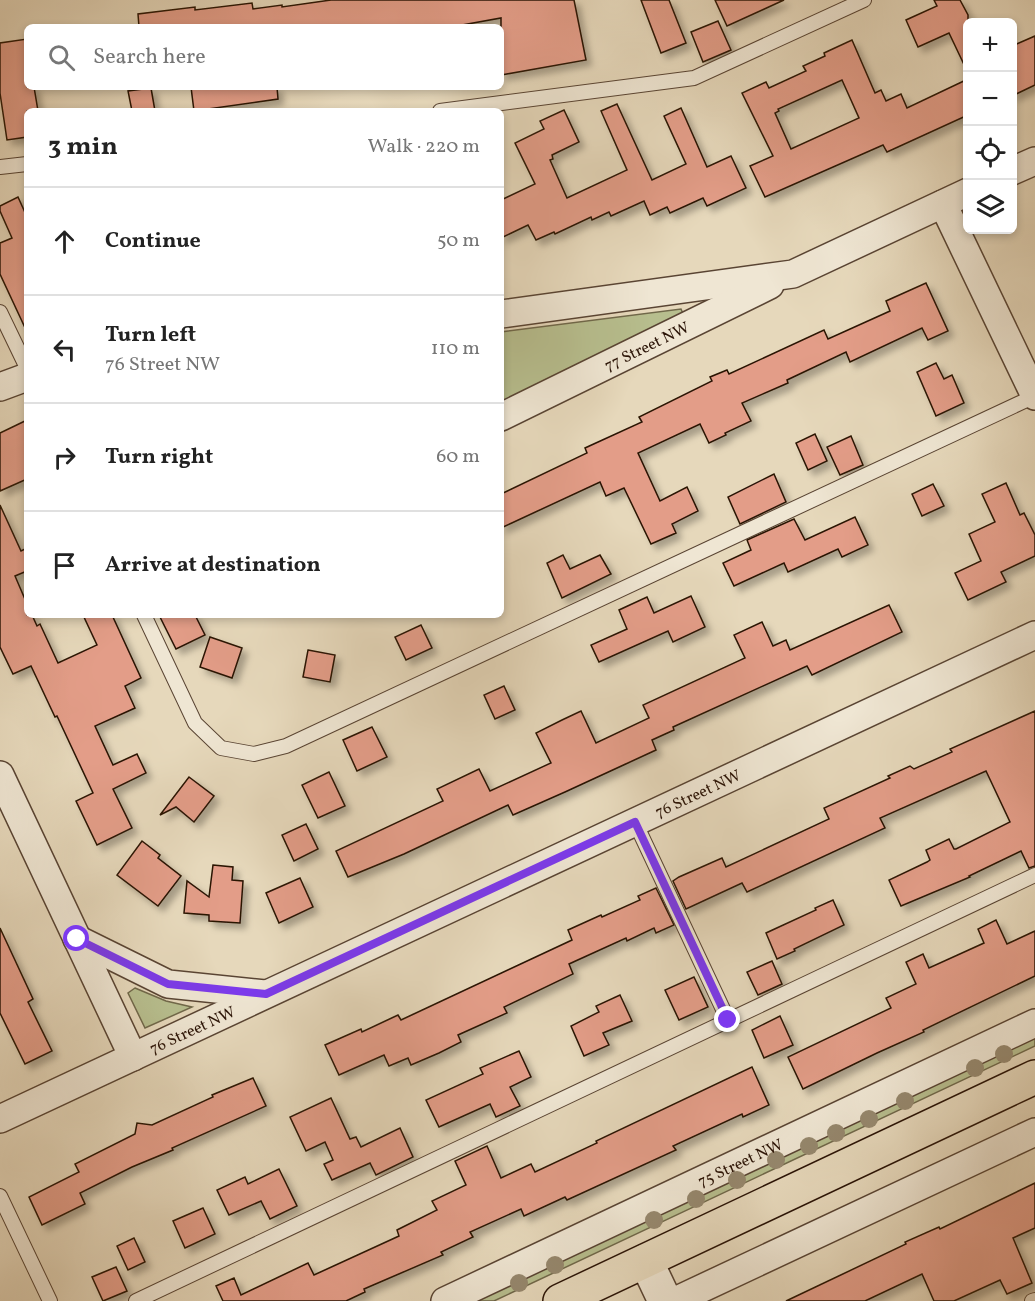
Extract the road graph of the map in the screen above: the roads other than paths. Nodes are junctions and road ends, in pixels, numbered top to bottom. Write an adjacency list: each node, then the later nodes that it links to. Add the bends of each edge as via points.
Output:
1 (864, 0): 2 (lane, via 694,78)
2 (463, 108)
3 (1035, 161): 6 (street)
4 (24, 164): 5 (lane)
5 (0, 167)
6 (1017, 169)
7 (963, 194): 8 (street, 77 Street NW)
8 (943, 204): 9 (street, 77 Street NW); 15 (street)
9 (793, 274): 11 (street, 77 Street NW); 16 (street, 77 Street NW)
10 (0, 312): 12 (lane)
11 (504, 314)
12 (24, 362)
13 (24, 377): 14 (street)
14 (0, 387)
15 (1035, 396): 17 (lane, via 286,746 254,754 220,748 195,723)
16 (504, 416)
17 (145, 618)
18 (1035, 635): 20 (street, 76 Street NW)
19 (0, 775): 22 (street)
20 (635, 822): 23 (street, 76 Street NW); 24 (lane)
21 (1035, 874): 24 (lane)
22 (77, 939): 23 (street, via 168,984); 26 (street)
23 (266, 994): 26 (street, 76 Street NW)
24 (728, 1020): 33 (lane)
25 (1035, 1023): 34 (street, 75 Street NW)
26 (133, 1057): 28 (street, 76 Street NW)
27 (1035, 1077): 31 (main road)
28 (0, 1119)
29 (1035, 1132): 37 (street)
30 (0, 1196): 32 (lane)
31 (646, 1261): 35 (main road); 36 (street)
32 (50, 1301)
33 (136, 1301)
34 (445, 1301)
35 (560, 1301)
36 (665, 1301)
37 (675, 1301)

